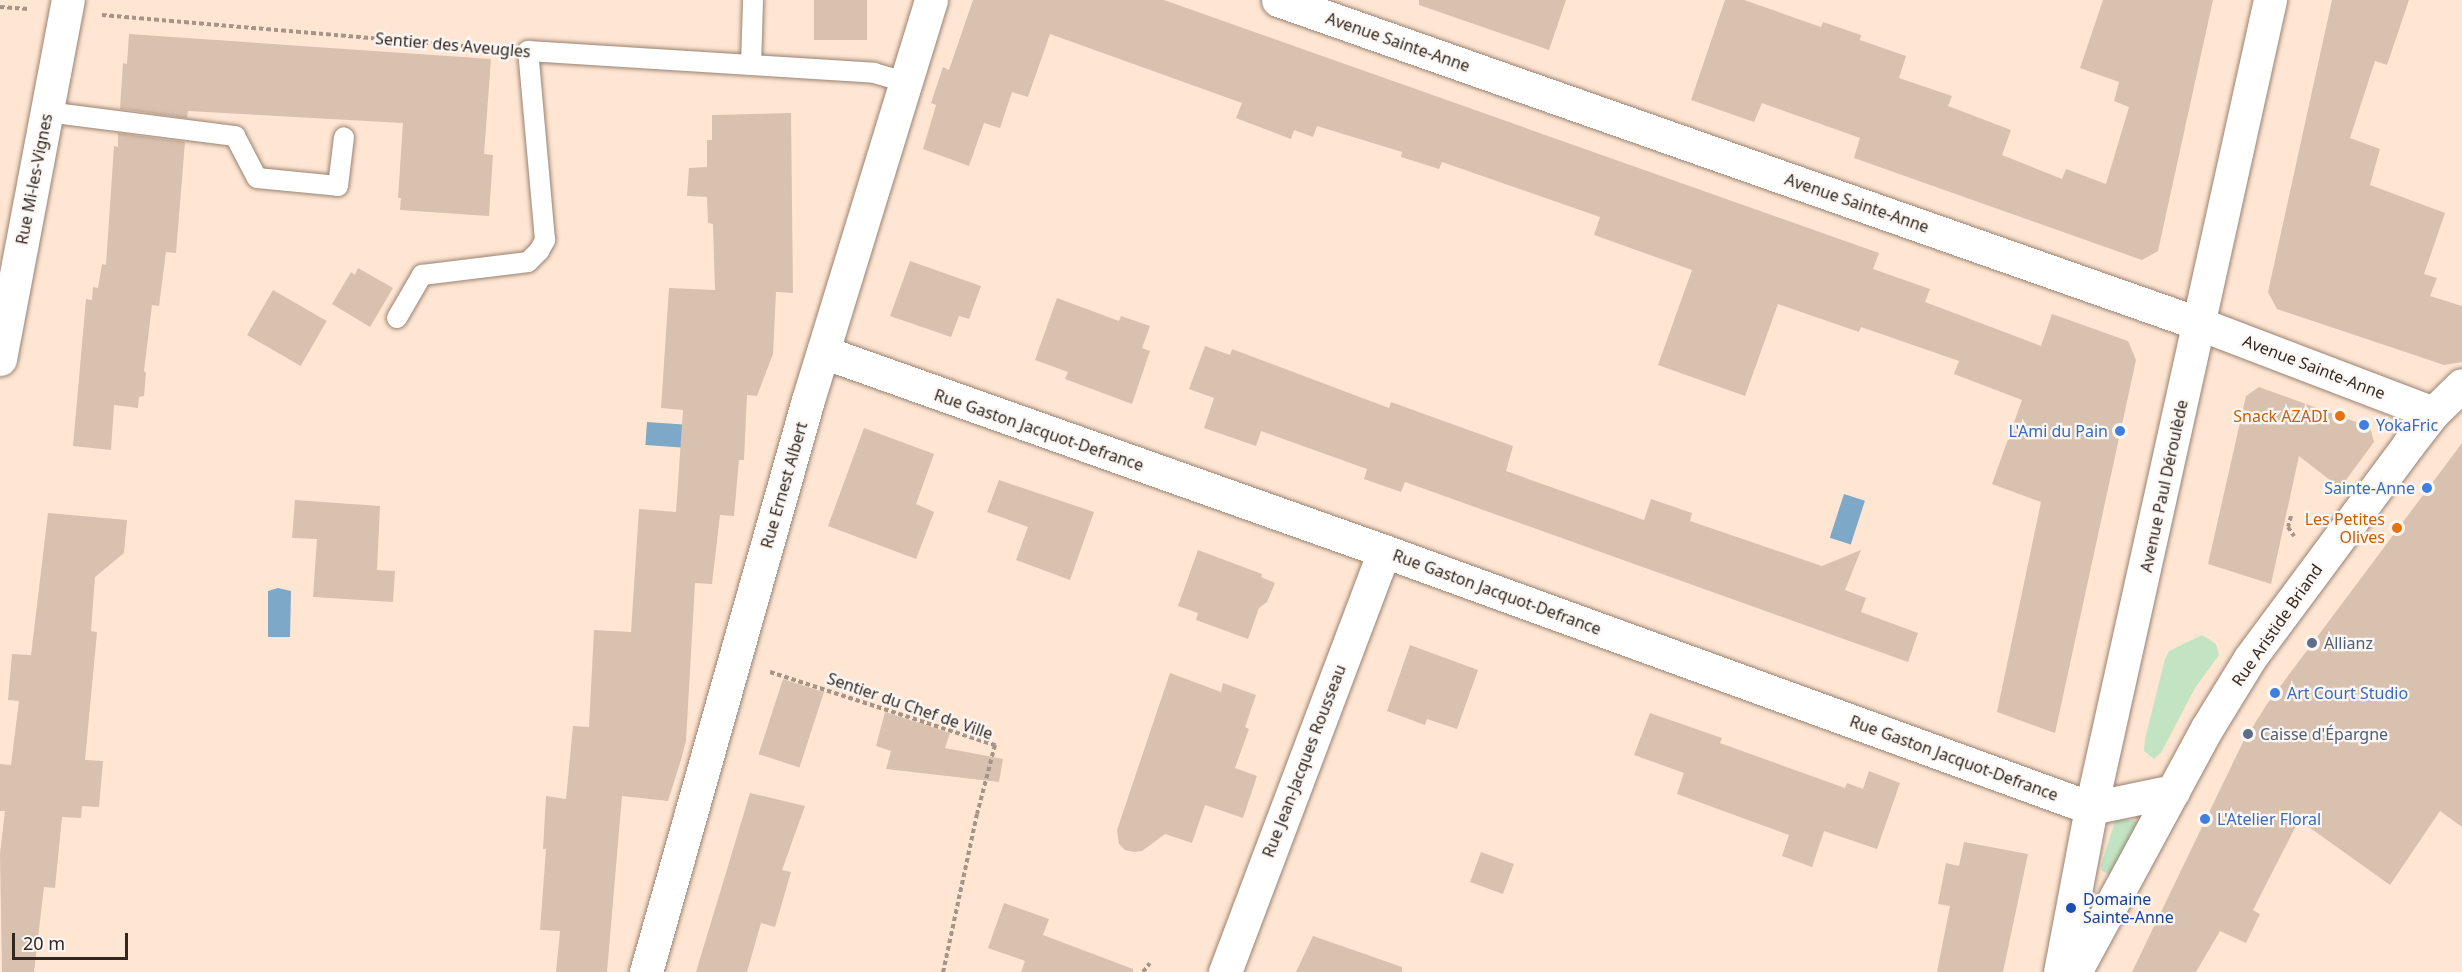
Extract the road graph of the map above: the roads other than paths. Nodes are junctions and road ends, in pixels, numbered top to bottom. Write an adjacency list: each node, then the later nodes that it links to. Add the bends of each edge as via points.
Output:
1 (753, 0): 6 (lane)
2 (931, 0): 7 (street, Rue Ernest Albert)
3 (1278, 0): 11 (street, Avenue Sainte-Anne)
4 (2270, 0): 11 (street, Avenue Paul Déroulède)
5 (67, 6): 8 (street, Rue Mi-les-Vignes)
6 (751, 65): 7 (lane, Sentier des Aveugles, via 873,73); 10 (lane, Sentier des Aveugles, via 528,51 545,240 528,262 422,275)
7 (905, 82): 12 (street, Rue Ernest Albert)
8 (47, 112): 9 (lane, via 235,136 257,178 338,186); 13 (street, Rue Mi-les-Vignes)
9 (345, 137)
10 (397, 318)
11 (2200, 324): 15 (street, Avenue Sainte-Anne); 18 (street, Avenue Paul Déroulède)
12 (823, 352): 16 (street, Rue Gaston Jacquot-Defrance); 19 (street, Rue Ernest Albert)
13 (0, 359)
14 (2462, 385): 15 (street, Rue Aristide Briand)
15 (2433, 412): 17 (street, Rue Aristide Briand, via 2250,658)
16 (1383, 551): 18 (street, Rue Gaston Jacquot-Defrance); 20 (street, Rue Jean-Jacques Rousseau)
17 (2173, 791): 18 (street); 22 (street)
18 (2091, 808): 21 (street, Avenue Paul Déroulède)
19 (646, 972)
20 (1225, 972)
21 (2060, 972)
22 (2075, 972)

